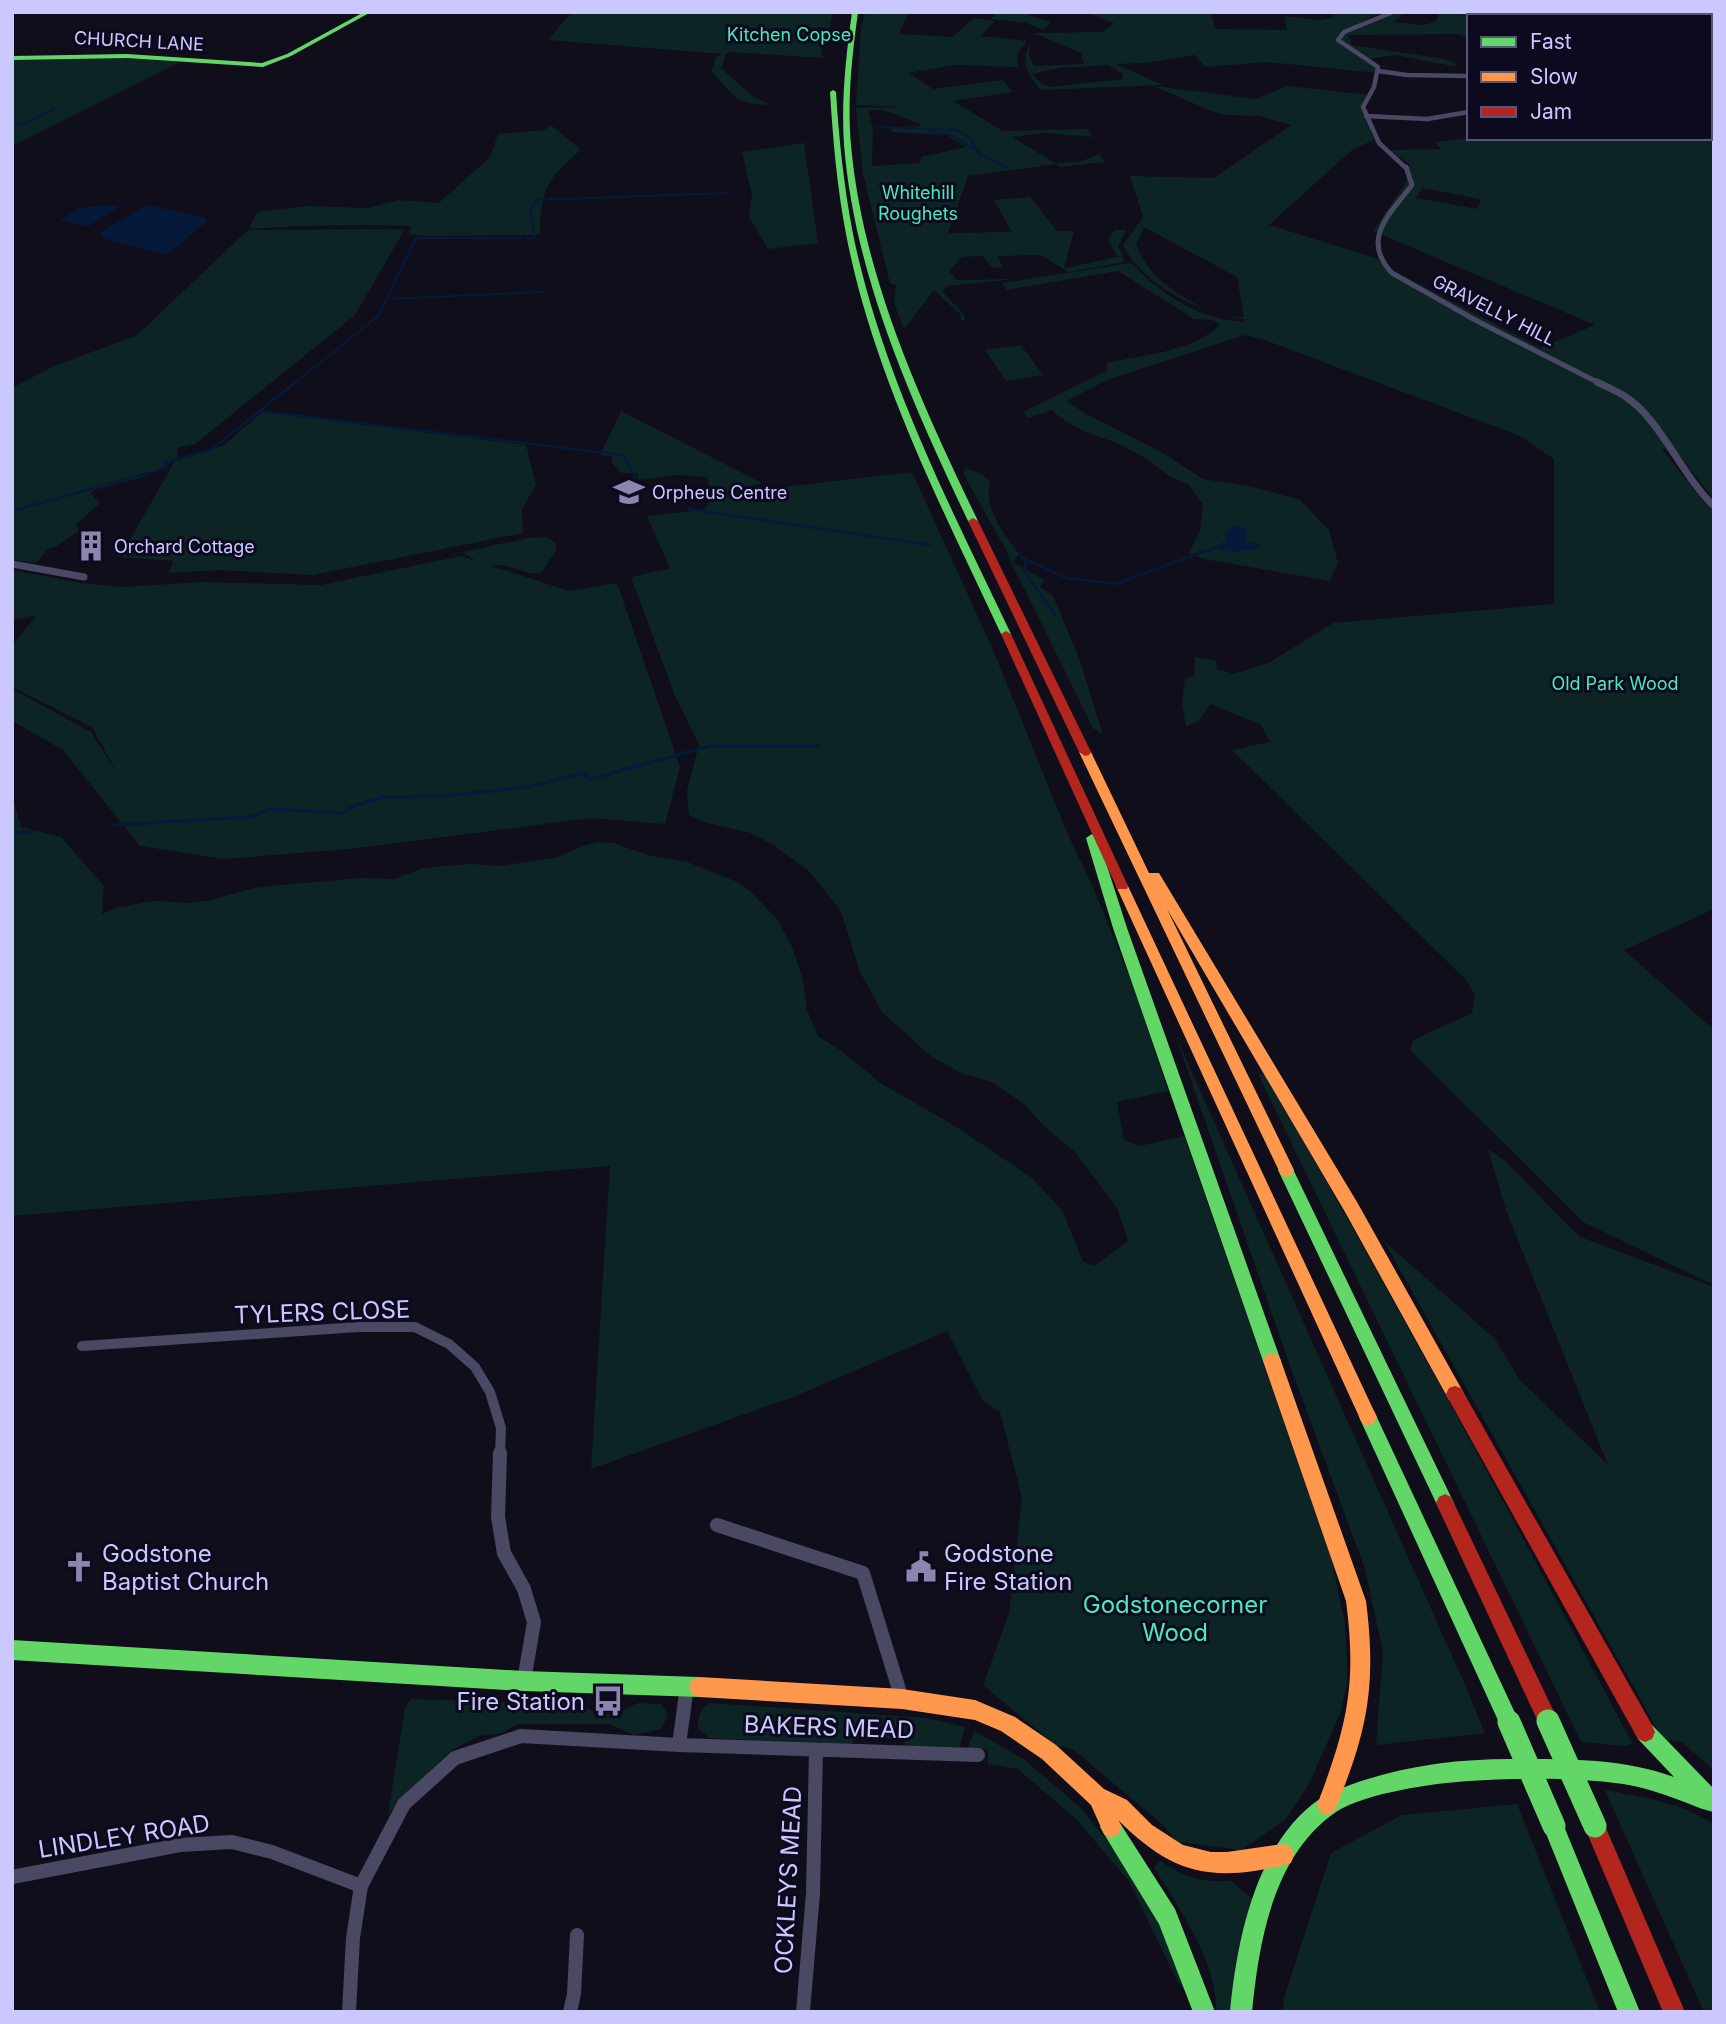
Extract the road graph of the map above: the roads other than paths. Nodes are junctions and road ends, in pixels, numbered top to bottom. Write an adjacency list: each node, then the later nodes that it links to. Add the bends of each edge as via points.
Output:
1 (368, 12): 5 (main road, CHURCH LANE, via 264,65 127,56)
2 (844, 12): 13 (main road, via 835,59 832,135 847,233 867,306 924,459)
3 (855, 12): 14 (main road, via 846,69 846,135 859,216 880,295 941,453)
4 (1393, 12): 6 (street, via 1344,32 1338,40)
5 (12, 58)
6 (1378, 71): 7 (street); 9 (street, via 1363,107)
7 (1467, 76)
8 (1467, 112): 9 (street, via 1427,119)
9 (1366, 116): 10 (street, GRAVELLY HILL, via 1380,145 1407,166 1412,179 1378,230 1382,264 1477,321 1627,397 1647,416)
10 (1714, 506)
11 (12, 564): 12 (street)
12 (85, 577)
13 (1069, 767): 26 (main road, via 1120,928 1356,1601 1365,1678 1360,1715); 36 (main road, bridge, via 1509,1722)
14 (1104, 792): 25 (main road, via 1351,1208 1628,1705 1646,1732); 37 (main road, bridge, via 1548,1721)
15 (82, 1346): 18 (street, TYLERS CLOSE, via 358,1327 415,1327 449,1344 475,1367 490,1392 501,1428 498,1517 504,1553 524,1589 534,1622)
16 (717, 1525): 20 (street, via 863,1573)
17 (12, 1650): 18 (main road)
18 (524, 1681): 19 (main road)
19 (687, 1686): 20 (main road); 21 (street)
20 (902, 1699): 24 (main road, via 975,1710 1008,1724 1049,1752)
21 (679, 1745): 22 (street, BAKERS MEAD); 29 (street, BAKERS MEAD, via 521,1736 455,1758 404,1804)
22 (816, 1749): 23 (street, BAKERS MEAD); 33 (street, OCKLEYS MEAD, via 813,1893)
23 (978, 1755)
24 (1098, 1798): 27 (main road, via 1119,1804 1173,1853 1199,1864 1224,1866); 34 (main road, via 1167,1917)
25 (1713, 1803): 26 (main road, via 1629,1774 1480,1767 1372,1786)
26 (1327, 1805): 27 (main road)
27 (1283, 1856): 35 (main road, via 1250,1938)
28 (12, 1878): 29 (street, LINDLEY ROAD, via 180,1845 232,1842)
29 (361, 1886): 31 (street, BAKERS MEAD)
30 (577, 1935): 32 (street)
31 (349, 2012)
32 (570, 2012)
33 (803, 2012)
34 (1204, 2012)
35 (1241, 2012)
36 (1629, 2012)
37 (1674, 2012)

